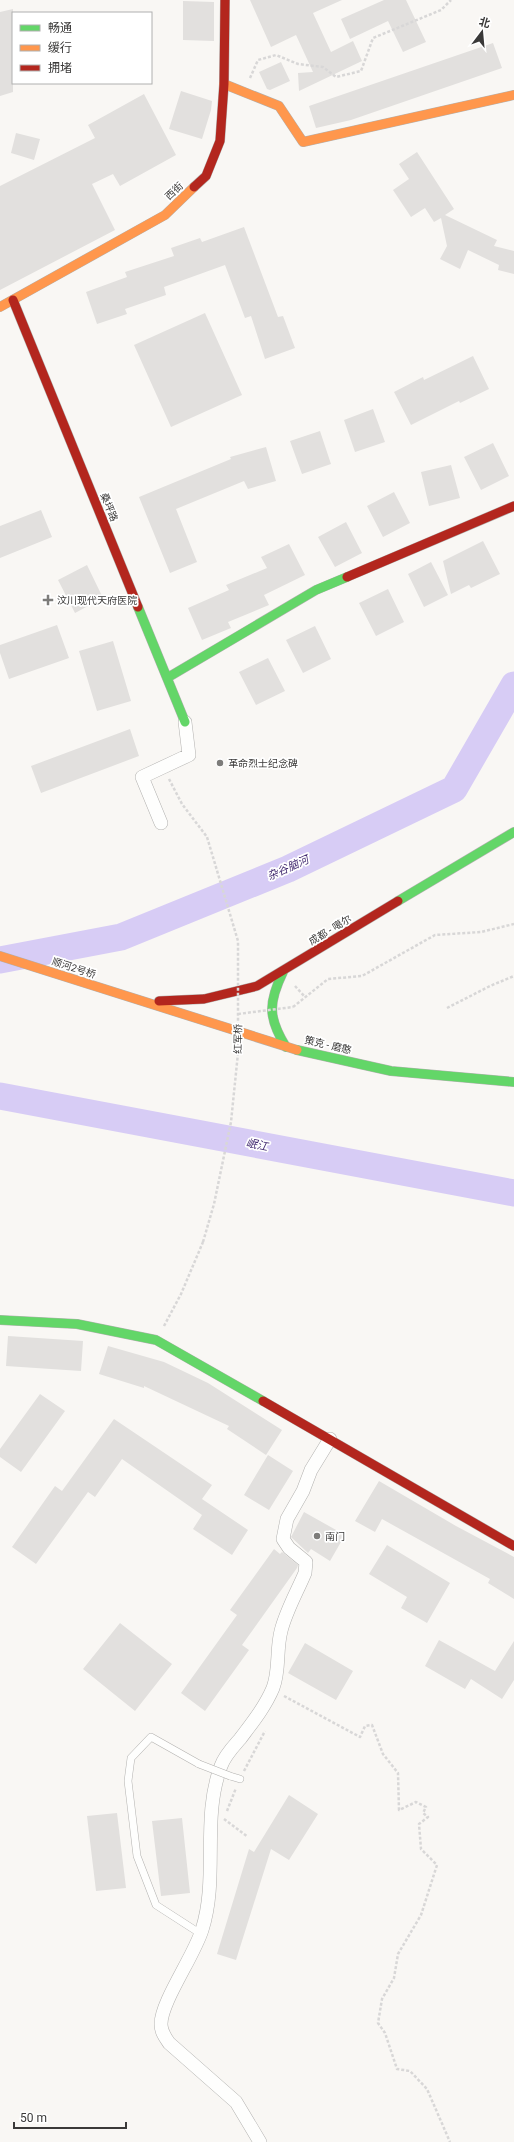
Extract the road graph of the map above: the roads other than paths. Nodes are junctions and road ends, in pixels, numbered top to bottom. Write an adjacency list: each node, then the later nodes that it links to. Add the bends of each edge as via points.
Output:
1 (225, 0): 2 (main road, 西街)
2 (224, 84): 3 (main road, via 279,106 303,142); 4 (main road, 西街, via 220,141 206,176 164,215)
3 (514, 95)
4 (13, 300): 5 (main road, 西街); 7 (main road, 桑坪路)
5 (0, 307)
6 (514, 506): 7 (main road, via 316,590)
7 (167, 678): 8 (main road, 桑坪路)
8 (185, 722): 9 (street, via 189,755 142,777)
9 (161, 823)
10 (514, 832): 12 (main road, 成都 - 噶尔)
11 (0, 956): 13 (main road, 顺河2号桥)
12 (283, 972): 13 (main road, 成都 - 噶尔, via 257,986 204,999); 14 (main road, via 271,1000 271,1017 275,1030)
13 (142, 1001): 14 (main road, 策克 - 磨憨)
14 (286, 1047): 15 (main road, 策克 - 磨憨, via 391,1071)
15 (514, 1082)
16 (0, 1320): 17 (main road, via 77,1324 156,1340)
17 (330, 1439): 18 (main road); 20 (street, via 311,1470 303,1491 287,1519 283,1540 306,1562 306,1567 281,1632 273,1688 258,1716 225,1757 221,1767 210,1819 211,1855 207,1915)
18 (514, 1546)
19 (240, 1779): 20 (lane, bridge, via 199,1764 151,1737 131,1758 128,1781 137,1856 156,1905)
20 (201, 1934): 21 (street, via 198,1946 166,2003 161,2023 163,2034 169,2043 236,2102)
21 (260, 2142)

